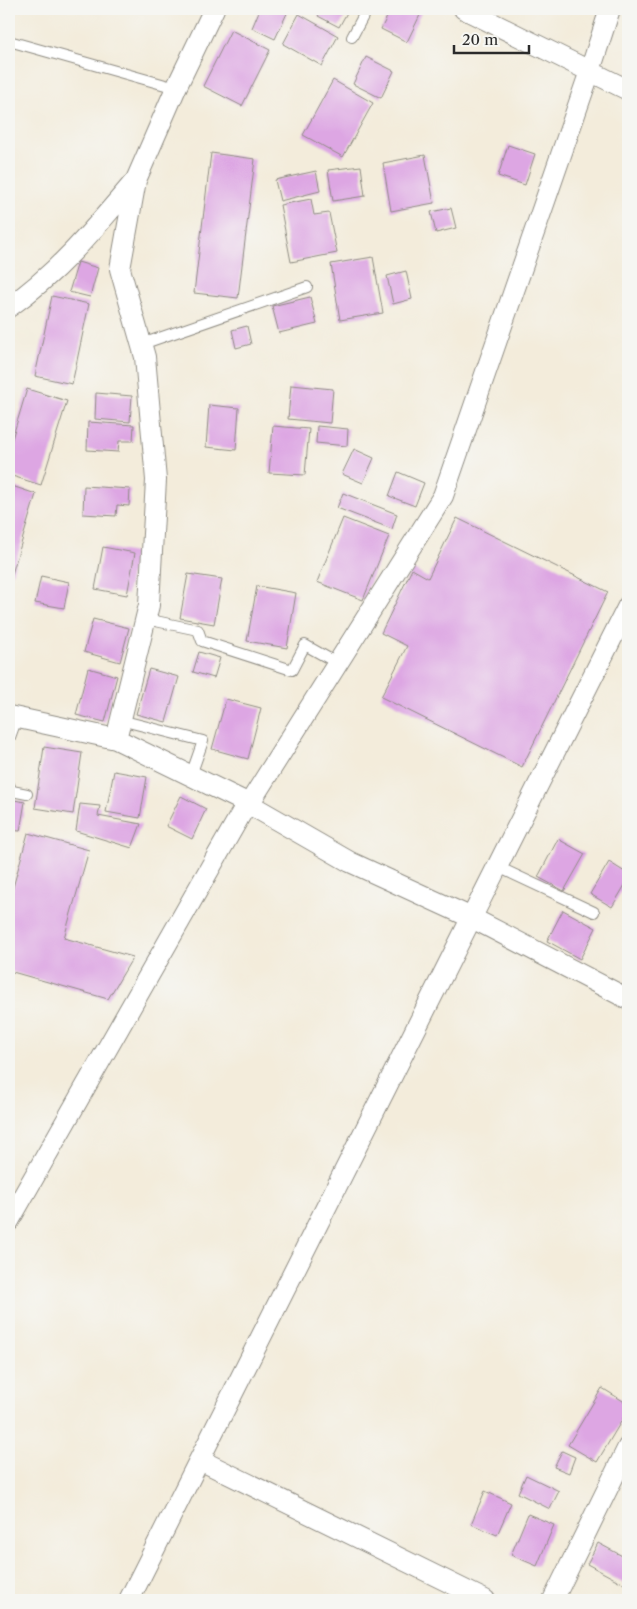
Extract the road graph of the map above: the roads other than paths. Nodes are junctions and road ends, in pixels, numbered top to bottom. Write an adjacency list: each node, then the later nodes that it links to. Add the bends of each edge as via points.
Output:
1 (214, 9): 8 (street)
2 (367, 9): 5 (lane)
3 (464, 9): 7 (street)
4 (610, 9): 7 (street)
5 (352, 38)
6 (9, 41): 8 (lane)
7 (590, 71): 9 (street); 16 (street, via 444,496)
8 (176, 88): 10 (street)
9 (628, 90)
10 (136, 180): 12 (street, via 83,243); 13 (street, via 120,269)
11 (307, 287): 13 (lane)
12 (9, 307)
13 (142, 344): 15 (street, via 156,480)
14 (628, 606): 24 (street)
15 (146, 619): 16 (lane, via 198,630 202,641 292,670 305,645); 18 (street)
16 (337, 663): 23 (street)
17 (13, 717): 18 (street); 19 (lane)
18 (118, 729): 20 (street); 20 (lane, via 203,741)
19 (9, 740)
20 (191, 775): 23 (street)
21 (9, 786): 22 (lane)
22 (27, 794)
23 (249, 804): 26 (street, via 350,862); 28 (street)
24 (498, 867): 25 (lane); 26 (street)
25 (594, 912)
26 (472, 918): 27 (street); 30 (street)
27 (628, 999)
28 (9, 1221)
29 (628, 1447): 33 (street)
30 (200, 1460): 31 (street); 32 (street)
31 (129, 1600)
32 (485, 1600)
33 (553, 1600)

